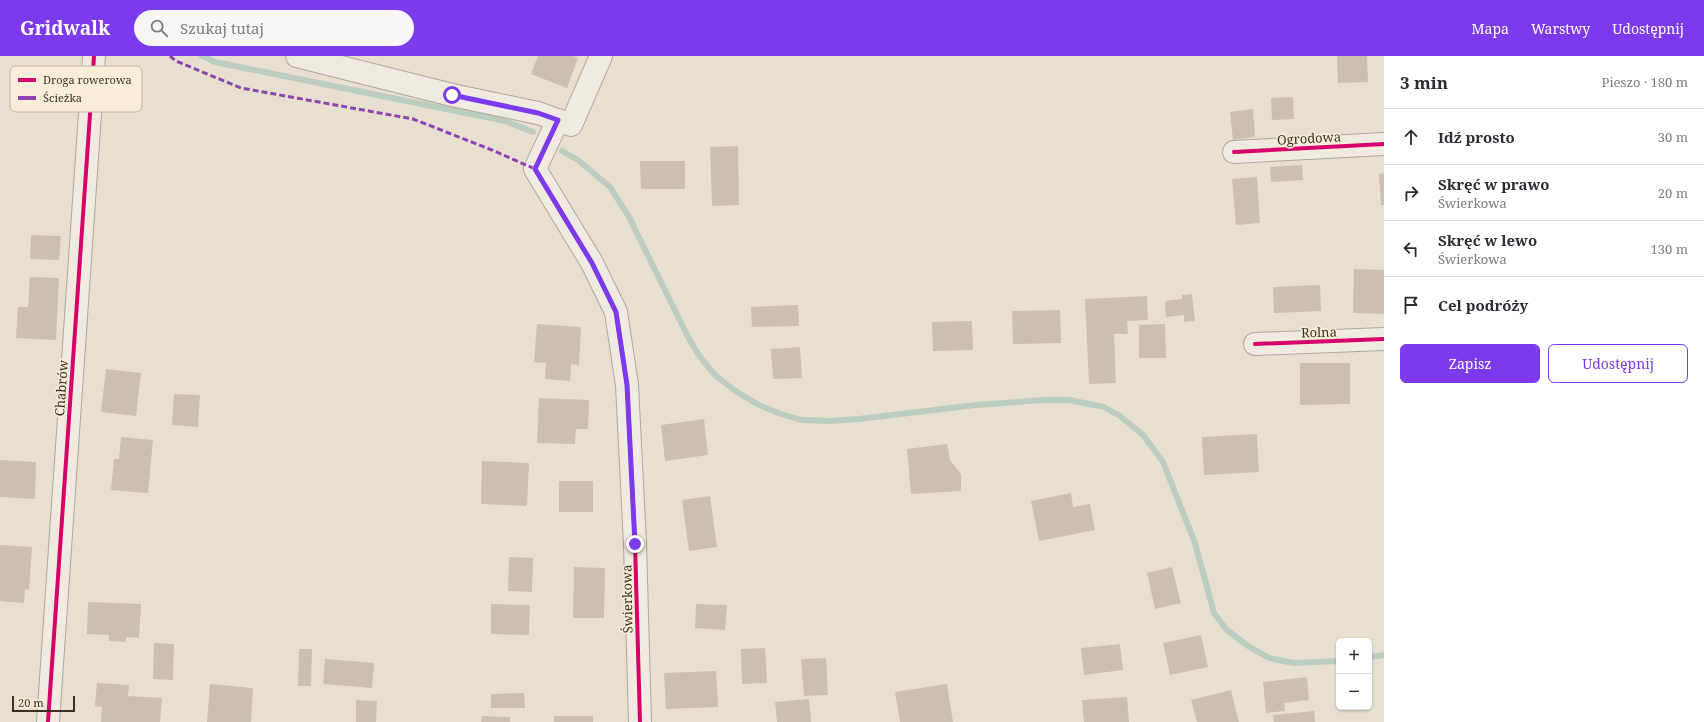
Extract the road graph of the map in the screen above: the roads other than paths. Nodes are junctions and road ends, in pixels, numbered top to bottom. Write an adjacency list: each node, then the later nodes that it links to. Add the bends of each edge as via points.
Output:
1 (94, 56): 4 (street, Chabrów)
2 (297, 56): 6 (street, via 452,95 538,113)
3 (601, 56): 6 (street, via 571,125)
4 (93, 66)
5 (90, 112): 11 (street, Chabrów)
6 (558, 120): 12 (street, Świerkowa, via 535,169 592,263 616,312 627,385)
7 (1384, 144): 8 (street, Ogrodowa)
8 (1234, 152)
9 (1384, 339): 10 (street, Rolna)
10 (1256, 344)
11 (48, 722)
12 (640, 722)

